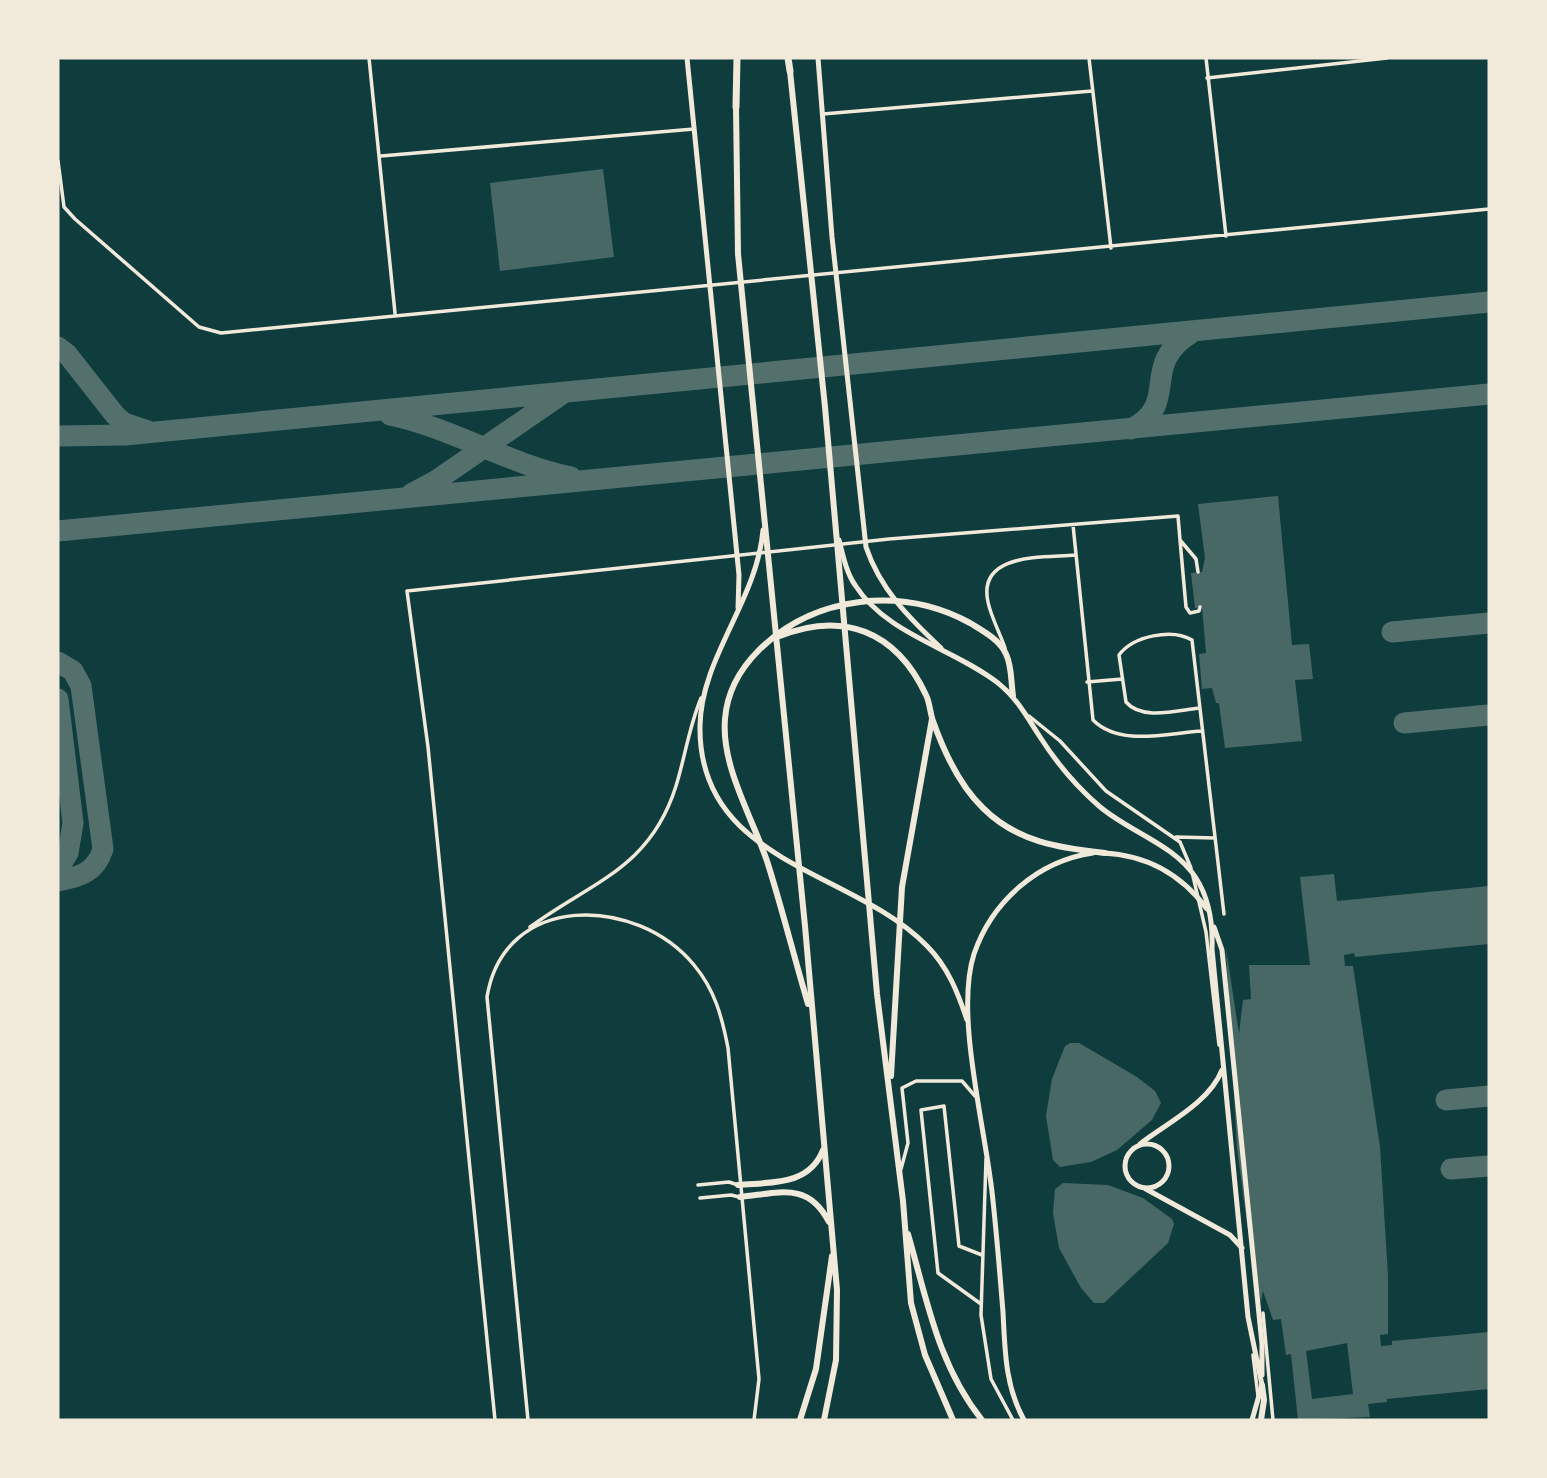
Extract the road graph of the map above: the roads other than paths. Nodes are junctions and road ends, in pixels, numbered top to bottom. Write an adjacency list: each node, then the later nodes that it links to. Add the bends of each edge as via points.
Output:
1 (369, 58): 15 (street)
2 (687, 58): 14 (main road)
3 (737, 58): 12 (highway)
4 (788, 58): 9 (highway)
5 (818, 58): 13 (main road)
6 (1089, 58): 11 (street)
7 (1206, 58): 10 (street)
8 (1387, 58): 10 (street)
9 (790, 71): 23 (main road)
10 (1207, 78): 18 (street)
11 (1092, 91): 13 (street); 19 (street)
12 (736, 107): 22 (main road, via 738,254)
13 (823, 114): 30 (main road, via 866,547 894,601)
14 (694, 129): 15 (street); 28 (main road, via 739,575)
15 (381, 156): 20 (street)
16 (58, 161): 20 (street, via 64,206 75,219 199,327 221,333)
17 (1489, 209): 18 (street)
18 (1226, 236): 19 (street)
19 (1111, 248): 20 (street)
20 (395, 314)
21 (1073, 525): 24 (street, via 1178,516); 25 (street); 69 (street, via 889,539 407,591 428,747)
22 (764, 530): 28 (main road, via 758,566); 47 (main road)
23 (837, 534): 30 (main road, via 855,585 874,608 900,628); 50 (main road, via 877,994)
24 (1180, 540): 26 (street, via 1196,559); 27 (street, via 1186,610 1196,612)
25 (1075, 555): 31 (street, via 1010,561 996,570 988,585 988,602); 34 (street)
26 (1198, 572)
27 (1200, 607)
28 (736, 620): 33 (main road)
29 (769, 640): 31 (main road, via 796,622 841,605 890,600 922,605 978,628); 38 (main road, via 814,625 855,627 890,645 917,678); 47 (main road, via 742,669 728,698 724,722 727,749 767,863)
30 (941, 648): 35 (main road, via 979,669)
31 (1006, 654): 35 (main road)
32 (1122, 679): 34 (street); 36 (street, via 1126,702 1138,711); 36 (street, via 1119,655 1129,643 1171,635 1187,637 1196,649)
33 (708, 680): 46 (street, via 691,724 676,788 651,835 613,875); 48 (main road, via 701,704 700,744 712,786 730,814 753,839 903,926 938,958 960,997)
34 (1087, 682): 39 (street, via 1093,720 1113,734)
35 (1013, 696): 37 (main road)
36 (1200, 708): 39 (street)
37 (1027, 715): 40 (street, via 1106,791); 44 (main road, via 1074,780 1109,814 1188,867)
38 (932, 719): 42 (main road, via 968,793 1006,827 1058,848); 50 (main road, via 902,887)
39 (1202, 731): 41 (street)
40 (1167, 833): 41 (street, via 1188,839); 79 (street, via 1181,842 1189,860 1206,932)
41 (1215, 838): 43 (street)
42 (1105, 853): 44 (main road, via 1146,860 1170,872); 48 (main road, via 1061,861 1024,882 999,908 974,954)
43 (1224, 914)
44 (1211, 915): 45 (main road)
45 (1213, 923): 49 (main road); 68 (main road, via 1222,950 1262,1344)
46 (525, 930): 57 (street, via 565,917 605,915 652,931 694,964 722,1015); 70 (street, via 498,958 487,997)
47 (811, 1016): 53 (main road)
48 (969, 1027): 51 (main road)
49 (1223, 1067): 52 (main road, via 1206,1095); 64 (main road)
50 (890, 1092): 55 (main road)
51 (979, 1102): 54 (main road); 55 (street, via 962,1081 916,1081 902,1088 908,1143)
52 (1137, 1146): 58 (main road, via 1125,1169 1131,1181); 58 (main road, via 1155,1145 1169,1161 1165,1179)
53 (824, 1148): 57 (main road, via 819,1160 801,1177); 62 (main road)
54 (986, 1150): 65 (street); 77 (main road, via 1006,1365)
55 (900, 1174): 61 (main road)
56 (698, 1185): 57 (street)
57 (738, 1185): 59 (street)
58 (1143, 1187): 64 (main road, via 1230,1235)
59 (740, 1197): 60 (street); 62 (main road, via 800,1193 821,1207); 71 (street, via 758,1379)
60 (699, 1198)
61 (905, 1223): 74 (main road, via 916,1328); 75 (main road, via 938,1343 956,1382)
62 (831, 1226): 63 (main road)
63 (833, 1247): 72 (main road, via 817,1369); 73 (main road, via 838,1337)
64 (1241, 1248): 68 (main road, via 1248,1317)
65 (982, 1255): 66 (street); 66 (street, via 959,1245 944,1106 920,1110 938,1273)
66 (981, 1304): 76 (street, via 991,1380)
67 (1263, 1313): 80 (street)
68 (1262, 1385): 78 (main road); 79 (main road)
69 (495, 1420)
70 (528, 1420)
71 (754, 1420)
72 (800, 1420)
73 (824, 1420)
74 (953, 1420)
75 (982, 1420)
76 (1013, 1420)
77 (1024, 1420)
78 (1252, 1420)
79 (1261, 1420)
80 (1272, 1420)

